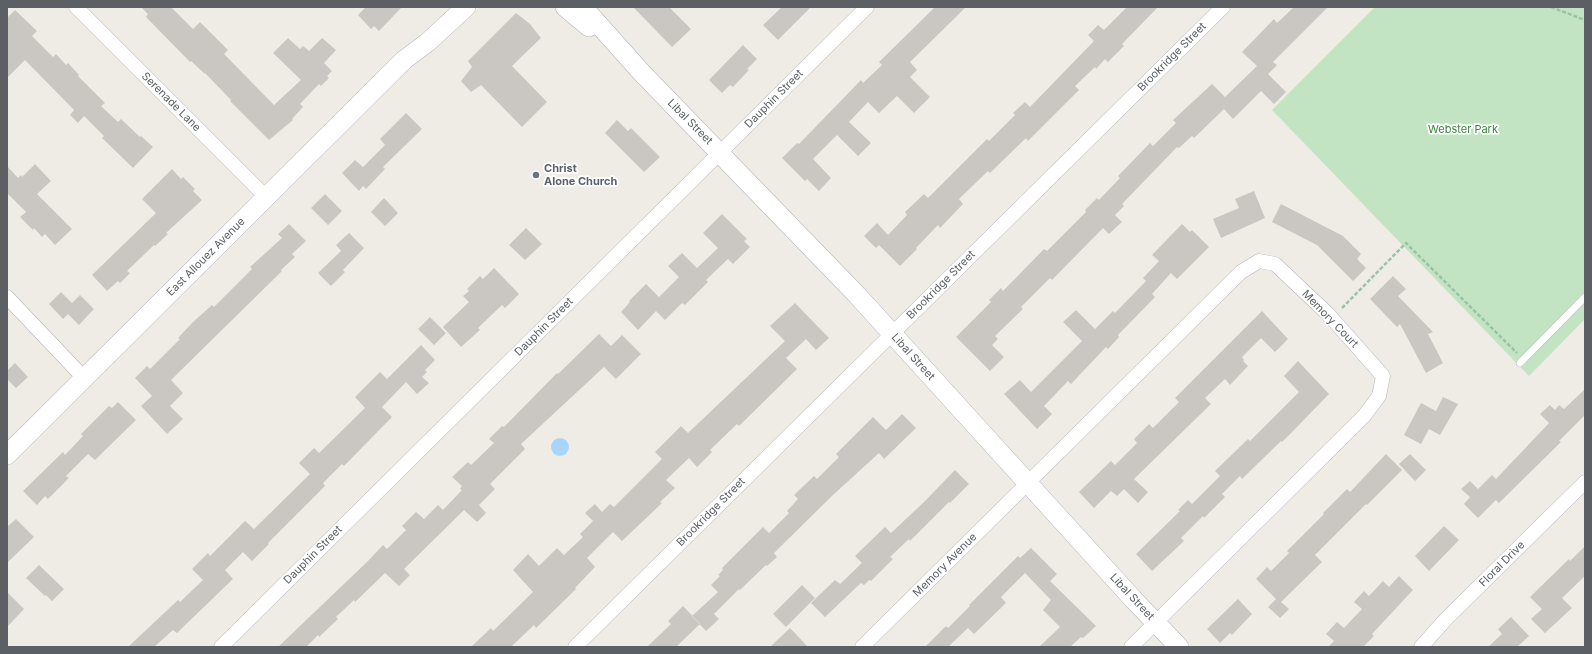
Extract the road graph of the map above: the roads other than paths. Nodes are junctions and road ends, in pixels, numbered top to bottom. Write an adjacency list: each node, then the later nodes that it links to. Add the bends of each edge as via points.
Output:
1 (76, 7): 11 (street, Serenade Lane)
2 (450, 7): 8 (street, East Allouez Avenue, via 420,38)
3 (466, 7): 8 (street, East Allouez Avenue)
4 (566, 7): 9 (street, Libal Street)
5 (583, 7): 9 (street, Libal Street)
6 (867, 7): 10 (street, Dauphin Street)
7 (1223, 7): 14 (street, Brookridge Street)
8 (404, 60): 11 (street, East Allouez Avenue)
9 (642, 73): 10 (street, Libal Street)
10 (720, 153): 14 (street, Libal Street); 21 (street, Dauphin Street)
11 (266, 197): 16 (street, East Allouez Avenue)
12 (1585, 296): 15 (lane)
13 (7, 297): 16 (street)
14 (892, 333): 19 (street, Libal Street); 22 (street, Brookridge Street)
15 (1522, 362)
16 (84, 378): 17 (street, East Allouez Avenue)
17 (7, 454)
18 (1585, 482): 26 (street, Floral Drive, via 1446,619)
19 (1028, 483): 20 (street, Libal Street); 20 (street, Memory Court, via 1241,272 1260,261 1275,264 1332,318 1383,376 1379,396 1364,416); 23 (street, Memory Avenue)
20 (1156, 623): 24 (street); 25 (street, Libal Street)
21 (220, 647)
22 (575, 647)
23 (862, 647)
24 (1131, 647)
25 (1179, 647)
26 (1421, 647)

